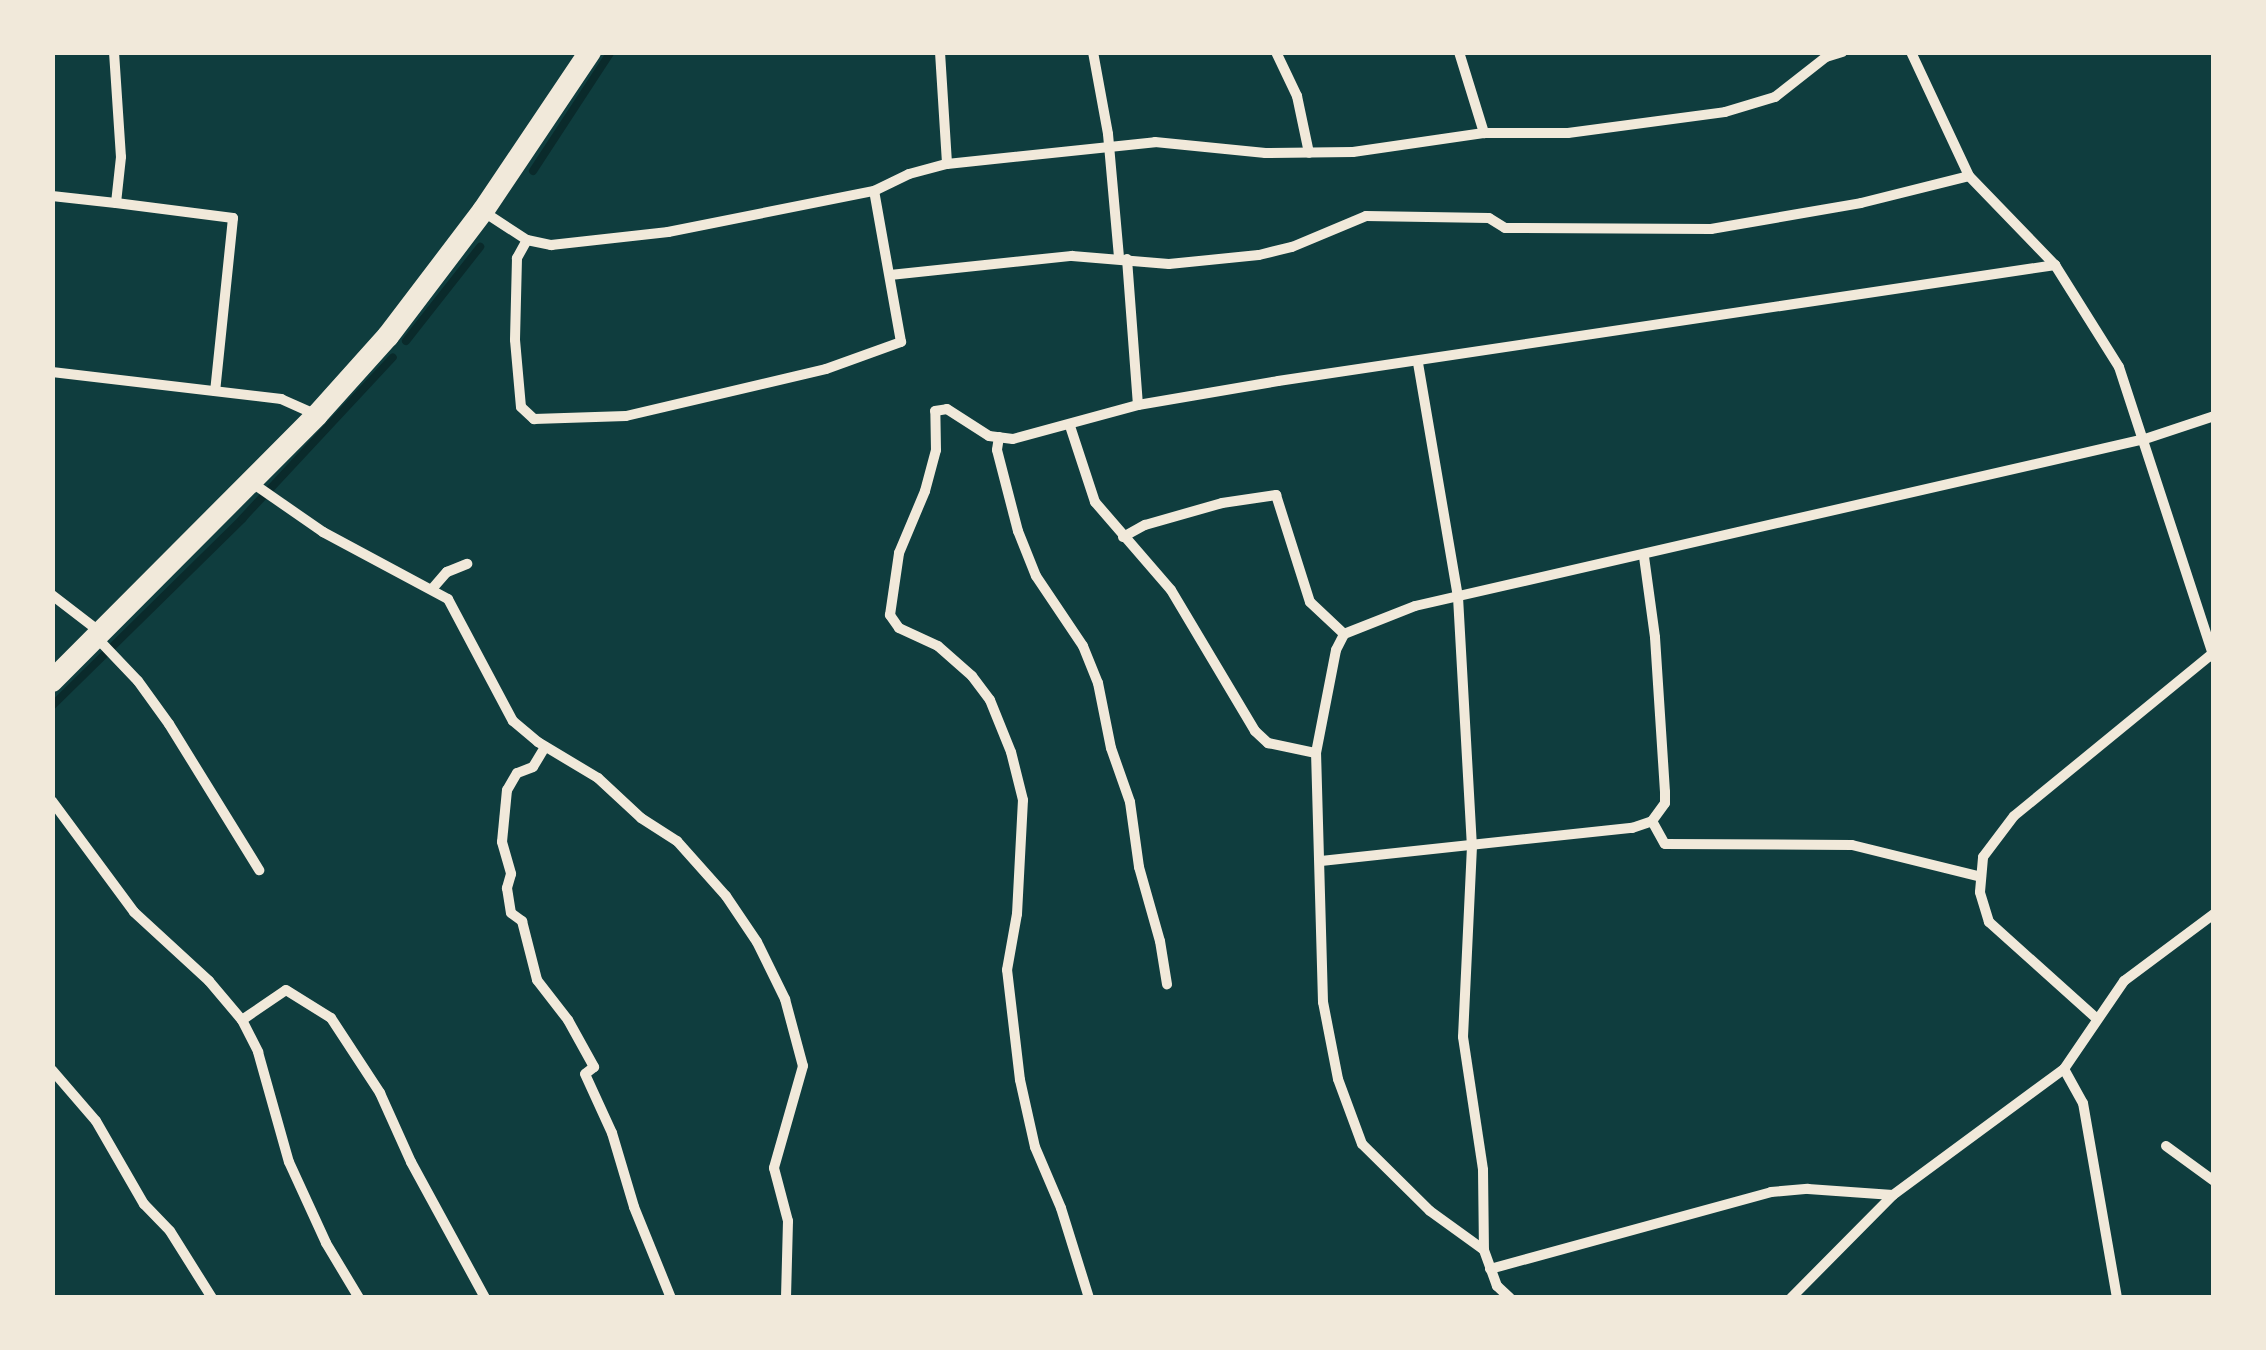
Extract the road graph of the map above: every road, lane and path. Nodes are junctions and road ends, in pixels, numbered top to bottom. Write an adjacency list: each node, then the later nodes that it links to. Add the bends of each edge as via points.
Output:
1 (114, 52): 17 (street, via 121,158)
2 (590, 52): 18 (main road)
3 (940, 52): 13 (street)
4 (1093, 52): 11 (street)
5 (1276, 52): 12 (street, via 1297,96)
6 (1459, 52): 10 (street)
7 (1842, 52): 9 (street)
8 (1911, 52): 14 (street)
9 (1822, 55): 10 (street, via 1774,96 1725,112 1568,133)
10 (1484, 133): 12 (street)
11 (1110, 146): 12 (street, via 1172,142); 13 (street); 20 (street)
12 (1309, 153)
13 (947, 164): 15 (street)
14 (1969, 176): 20 (street, via 1711,230 1505,228 1489,218 1366,216 1258,255 1169,264); 21 (street)
15 (874, 191): 19 (street, via 668,232 551,245); 22 (street)
16 (52, 196): 17 (street)
17 (116, 203): 25 (street, via 233,218)
18 (483, 211): 19 (street); 27 (main road, via 388,336)
19 (528, 240): 22 (street, via 517,258 515,340 521,407 534,418 626,416 790,378 901,342)
20 (1123, 258): 22 (street, via 1055,257); 26 (street)
21 (2054, 266): 23 (street); 31 (street, via 2119,367)
22 (890, 275)
23 (1418, 364): 26 (street); 38 (street)
24 (52, 372): 25 (street)
25 (215, 390): 27 (street, via 282,399)
26 (1138, 405): 29 (street)
27 (317, 415): 32 (main road)
28 (2214, 416): 31 (street)
29 (1070, 426): 30 (street); 33 (street, via 1095,502)
30 (999, 438): 52 (street, via 1018,531 1036,576 1083,646 1098,683); 67 (street, via 946,409 935,411 936,450 900,553 890,616 972,676 990,700 1011,752 1023,800 1007,970 1020,1080 1035,1148)
31 (2146, 439): 34 (street); 41 (street)
32 (265, 490): 36 (street); 40 (main road)
33 (1123, 537): 39 (street, via 1207,507 1276,495 1310,602); 44 (street, via 1170,590 1255,732 1268,742)
34 (1644, 557): 38 (street); 46 (street, via 1665,792)
35 (467, 564): 36 (street, via 447,572)
36 (432, 589): 43 (street, via 459,614 513,721)
37 (52, 595): 40 (street)
38 (1458, 597): 39 (street); 47 (street)
39 (1344, 634): 44 (street)
40 (104, 643): 42 (main road); 49 (street, via 169,724)
41 (2213, 656): 50 (street, via 2014,816 1983,857)
42 (52, 681)
43 (545, 747): 65 (street, via 507,790 502,842 511,913 522,920 537,980 594,1067 586,1074); 66 (street, via 598,778 677,840 726,896 778,980 803,1066 774,1168 788,1221)
44 (1316, 753): 48 (street)
45 (52, 800): 54 (street, via 134,912)
46 (1652, 820): 47 (street, via 1632,828); 50 (street, via 1665,844 1852,845)
47 (1472, 846): 48 (street); 60 (street, via 1463,1037 1483,1170)
48 (1321, 861): 60 (street, via 1323,1002 1338,1079 1362,1144 1430,1211)
49 (259, 870)
50 (1981, 877): 53 (street, via 1990,922)
51 (2214, 914): 53 (street, via 2124,981)
52 (1167, 984)
53 (2096, 1018): 55 (street)
54 (242, 1020): 63 (street, via 258,1052 288,1162); 64 (street, via 286,990 331,1018 380,1093)
55 (2064, 1069): 59 (street); 70 (street, via 2082,1103)
56 (52, 1070): 62 (street, via 96,1121 144,1204 170,1231)
57 (2166, 1146): 58 (street)
58 (2214, 1182)
59 (1893, 1195): 61 (street, via 1771,1192); 69 (street)
60 (1484, 1250): 61 (street)
61 (1490, 1270): 68 (street)
62 (212, 1298)
63 (359, 1298)
64 (485, 1298)
65 (671, 1298)
66 (786, 1298)
67 (1088, 1298)
68 (1510, 1298)
69 (1791, 1298)
70 (2117, 1298)

